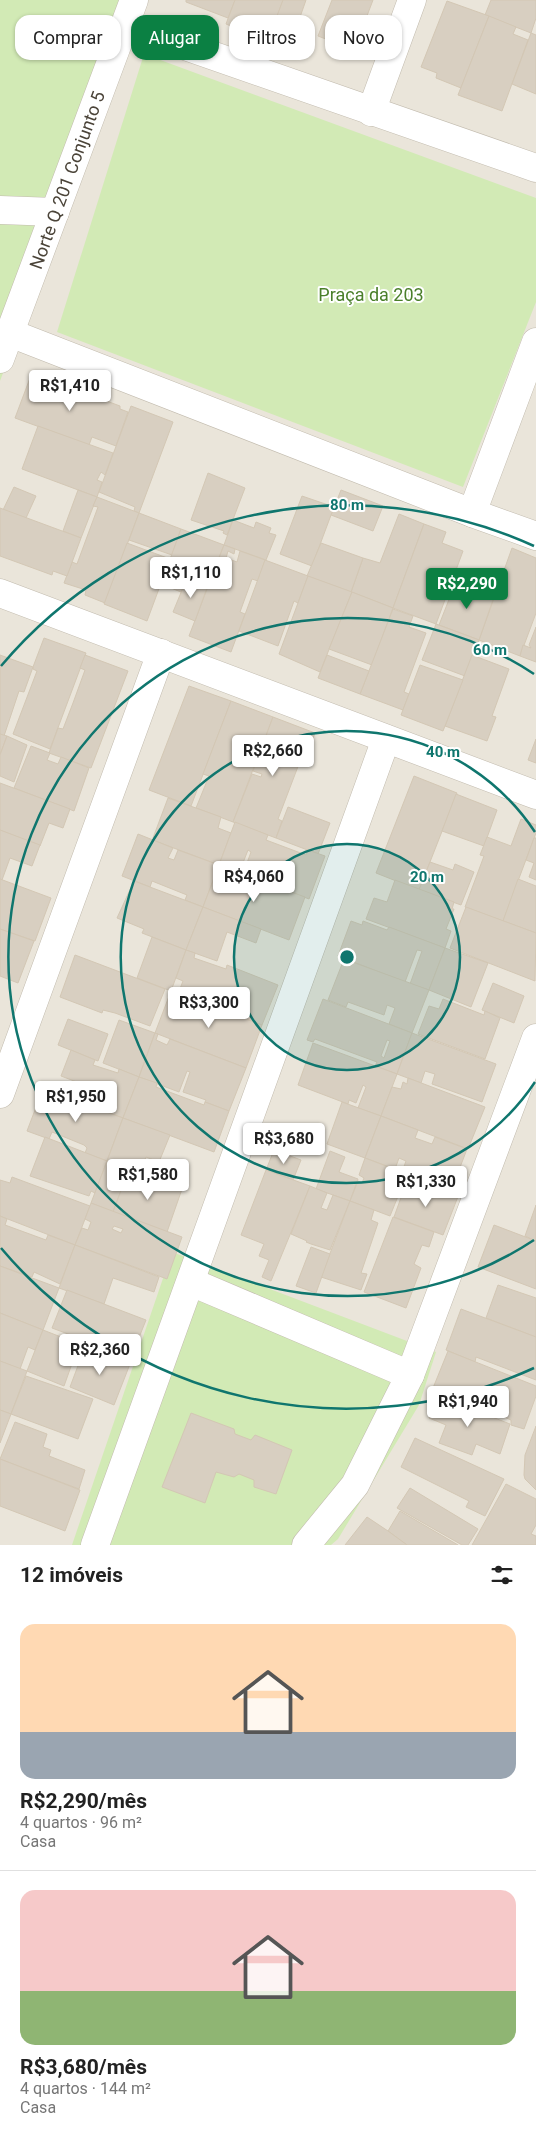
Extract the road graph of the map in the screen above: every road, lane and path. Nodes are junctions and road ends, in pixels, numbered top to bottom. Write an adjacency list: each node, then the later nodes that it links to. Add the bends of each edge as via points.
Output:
1 (412, 0): 3 (street)
2 (130, 12): 3 (street); 6 (street, Norte Q 201 Conjunto 5)
3 (371, 112): 4 (street)
4 (536, 168)
5 (0, 210): 6 (street)
6 (55, 212): 7 (street, Norte Q 201 Conjunto 5)
7 (10, 333): 9 (street, Norte Q 201 Conjunto 5); 10 (street)
8 (536, 342): 10 (street)
9 (0, 359)
10 (472, 512): 11 (street)
11 (536, 536)
12 (0, 593): 13 (street)
13 (161, 653): 14 (street); 17 (street)
14 (386, 739): 15 (street); 18 (street)
15 (536, 795)
16 (536, 1038): 19 (street)
17 (0, 1094)
18 (191, 1282): 19 (street); 20 (street)
19 (410, 1375): 21 (street, via 355,1485)
20 (95, 1545)
21 (306, 1545)

